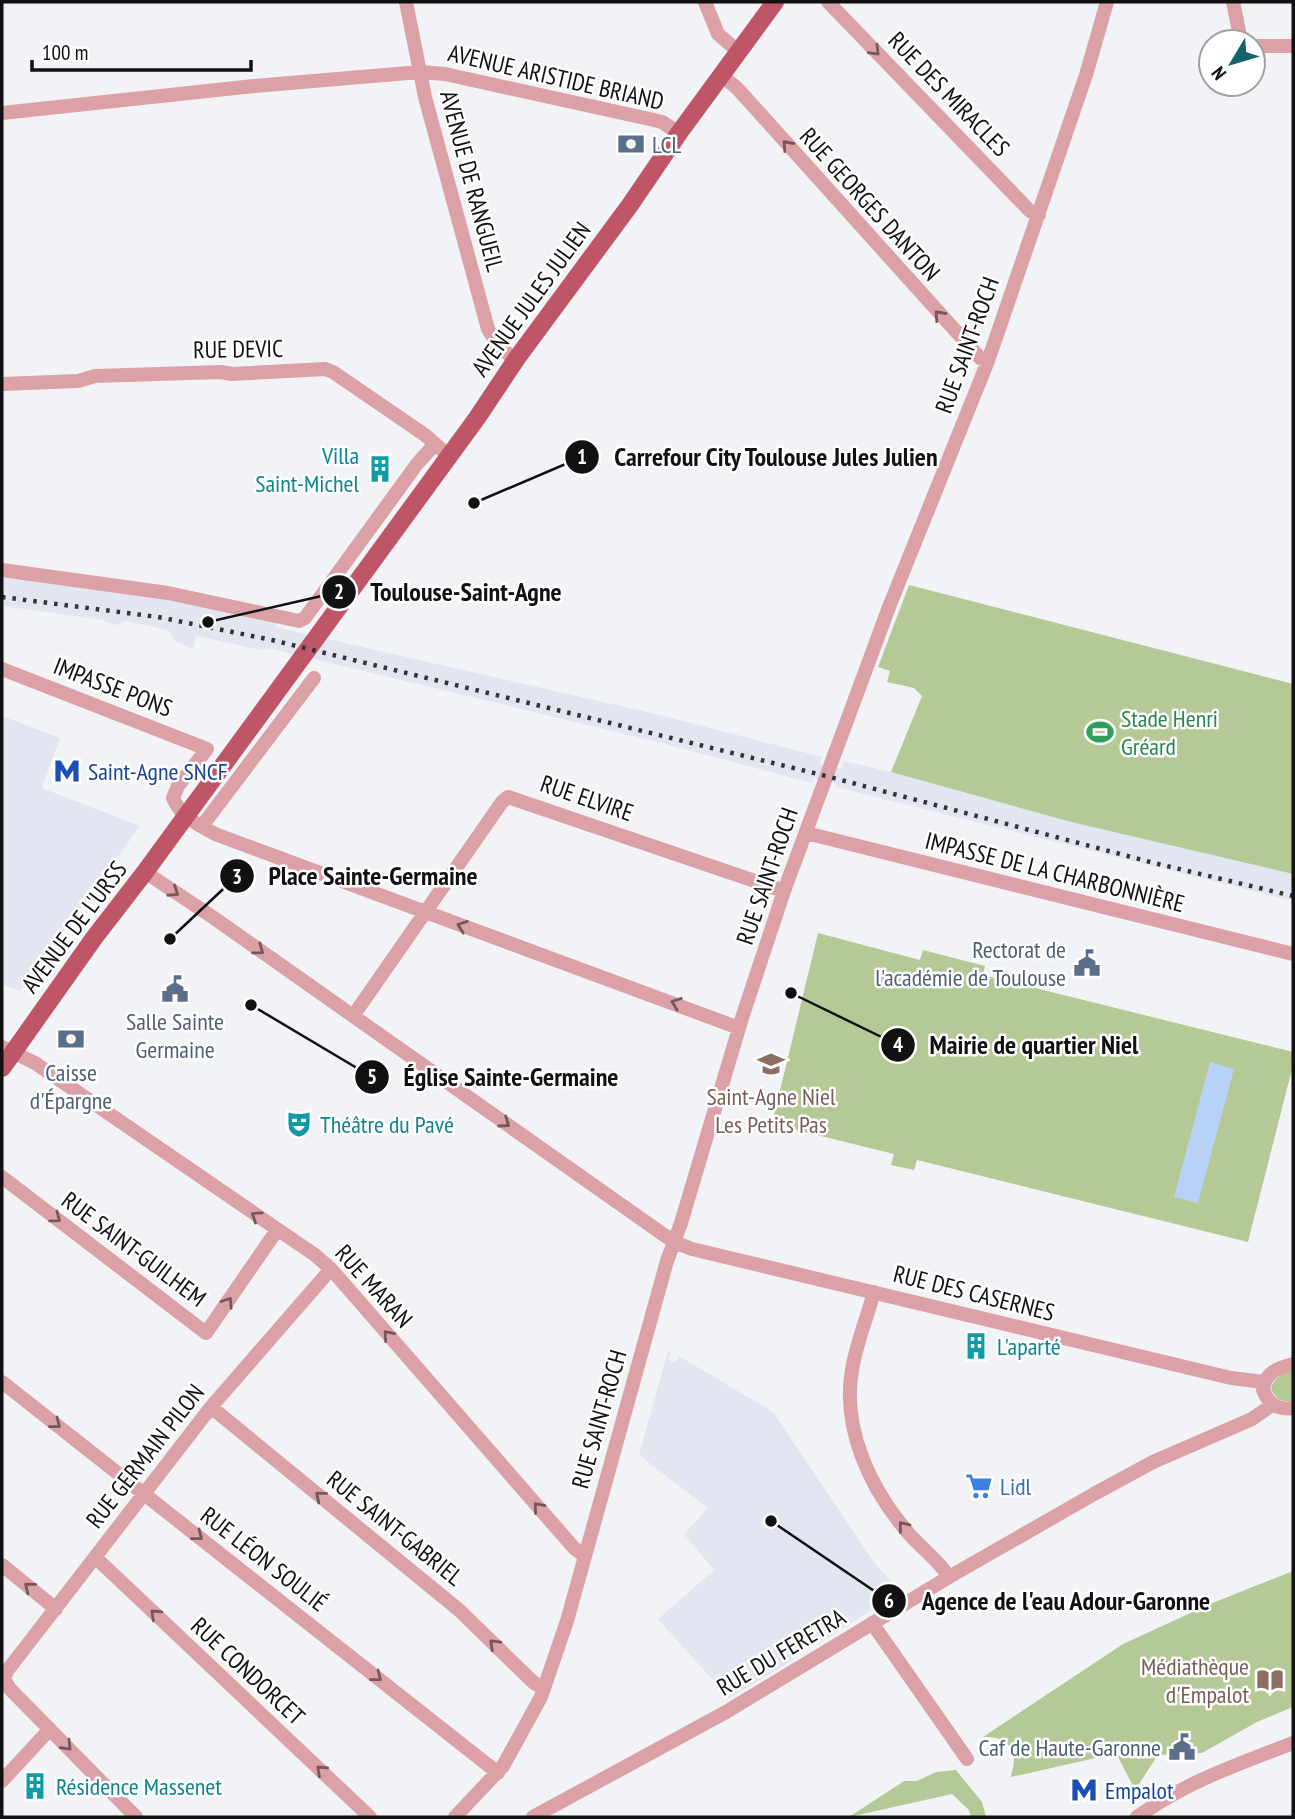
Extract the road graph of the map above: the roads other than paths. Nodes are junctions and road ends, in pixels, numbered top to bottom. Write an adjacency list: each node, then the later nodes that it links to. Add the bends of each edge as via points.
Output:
1 (406, 2): 11 (street, AVENUE DE RANGUEIL)
2 (705, 2): 10 (street, via 718,34)
3 (775, 2): 10 (main road, AVENUE JULES JULIEN)
4 (828, 2): 15 (street, RUE DES MIRACLES, one-way to 15, via 1030,211)
5 (1107, 2): 15 (street, RUE SAINT-ROCH)
6 (1233, 2): 7 (street)
7 (1238, 28)
8 (1267, 46): 9 (street)
9 (1293, 46)
10 (739, 52): 12 (main road, AVENUE JULES JULIEN)
11 (420, 72): 13 (street, AVENUE ARISTIDE BRIAND); 14 (street, AVENUE ARISTIDE BRIAND, via 654,120); 16 (street, AVENUE DE RANGUEIL, via 488,329 499,347)
12 (722, 75): 14 (main road, AVENUE JULES JULIEN); 17 (street, RUE GEORGES DANTON, one-way to 12, via 944,320)
13 (2, 113)
14 (679, 133): 16 (main road, AVENUE JULES JULIEN)
15 (1039, 215): 17 (street, RUE SAINT-ROCH)
16 (516, 360): 19 (main road, AVENUE JULES JULIEN)
17 (988, 361): 26 (street, RUE SAINT-ROCH, via 889,607)
18 (2, 384): 19 (street, RUE DEVIC, via 78,381 95,376 325,369)
19 (442, 450): 20 (street, AVENUE JULES JULIEN, via 418,464 299,621 168,593); 21 (main road, AVENUE JULES JULIEN)
20 (2, 570)
21 (326, 624): 24 (main road, AVENUE DE L'URSS)
22 (2, 669): 24 (street, IMPASSE PONS, via 207,749 173,798)
23 (314, 678): 25 (street)
24 (185, 817): 25 (street); 27 (main road, AVENUE DE L'URSS)
25 (202, 826): 29 (street)
26 (806, 833): 28 (street, RUE SAINT-ROCH); 30 (street, IMPASSE DE LA CHARBONNIÈRE)
27 (145, 872): 31 (street, RUE DES CASERNES, one-way to 31); 33 (main road, AVENUE DE L'URSS)
28 (784, 891): 29 (street, RUE ELVIRE, via 508,797); 32 (street, RUE SAINT-ROCH)
29 (425, 912): 31 (street, RUE ELVIRE); 32 (street, one-way to 29)
30 (1293, 954)
31 (353, 1016): 37 (street, RUE DES CASERNES, one-way to 37)
32 (739, 1028): 37 (street, RUE SAINT-ROCH)
33 (8, 1049): 34 (main road, AVENUE DE L'URSS); 36 (street, RUE MARAN, one-way to 33)
34 (2, 1068)
35 (2, 1177): 36 (street, RUE SAINT-GUILHEM, one-way to 36, via 206,1333)
36 (277, 1230): 38 (street, RUE MARAN)
37 (674, 1242): 39 (street, RUE DES CASERNES); 47 (street, RUE SAINT-ROCH)
38 (331, 1269): 44 (street, RUE GERMAIN PILON); 47 (street, RUE MARAN, one-way to 38)
39 (874, 1292): 42 (street, RUE DES CASERNES, via 1231,1378); 50 (street, one-way to 39, via 889,1508 868,1472 854,1432 852,1371)
40 (1293, 1364): 42 (street, via 1274,1370)
41 (2, 1382): 46 (street, RUE LÉON SOULIÉ, one-way to 46)
42 (1264, 1382): 43 (street, via 1263,1390)
43 (1272, 1405): 45 (street); 50 (street, RUE DU FERETRA, via 1252,1419 1144,1466)
44 (211, 1407): 46 (street, RUE GERMAIN PILON); 53 (street, RUE SAINT-GABRIEL, one-way to 44, via 459,1610)
45 (1293, 1408)
46 (144, 1494): 48 (street, RUE GERMAIN PILON); 57 (street, RUE LÉON SOULIÉ, one-way to 57)
47 (585, 1556): 53 (street, RUE SAINT-ROCH)
48 (95, 1557): 51 (street, RUE GERMAIN PILON); 60 (street, RUE CONDORCET, one-way to 48)
49 (2, 1565): 51 (street, one-way to 49)
50 (949, 1577): 52 (street, RUE DU FERETRA)
51 (56, 1609): 54 (street, RUE GERMAIN PILON, via 4,1679)
52 (872, 1623): 56 (street); 62 (street, RUE DU FERETRA, via 716,1718)
53 (544, 1689): 57 (street, RUE SAINT-ROCH)
54 (50, 1729): 58 (street); 59 (street, one-way to 59)
55 (1293, 1743): 63 (street, via 1203,1777)
56 (967, 1759)
57 (498, 1773): 61 (street, RUE SAINT-ROCH)
58 (2, 1781)
59 (136, 1817)
60 (370, 1817)
61 (455, 1817)
62 (533, 1817)
63 (1137, 1817)

